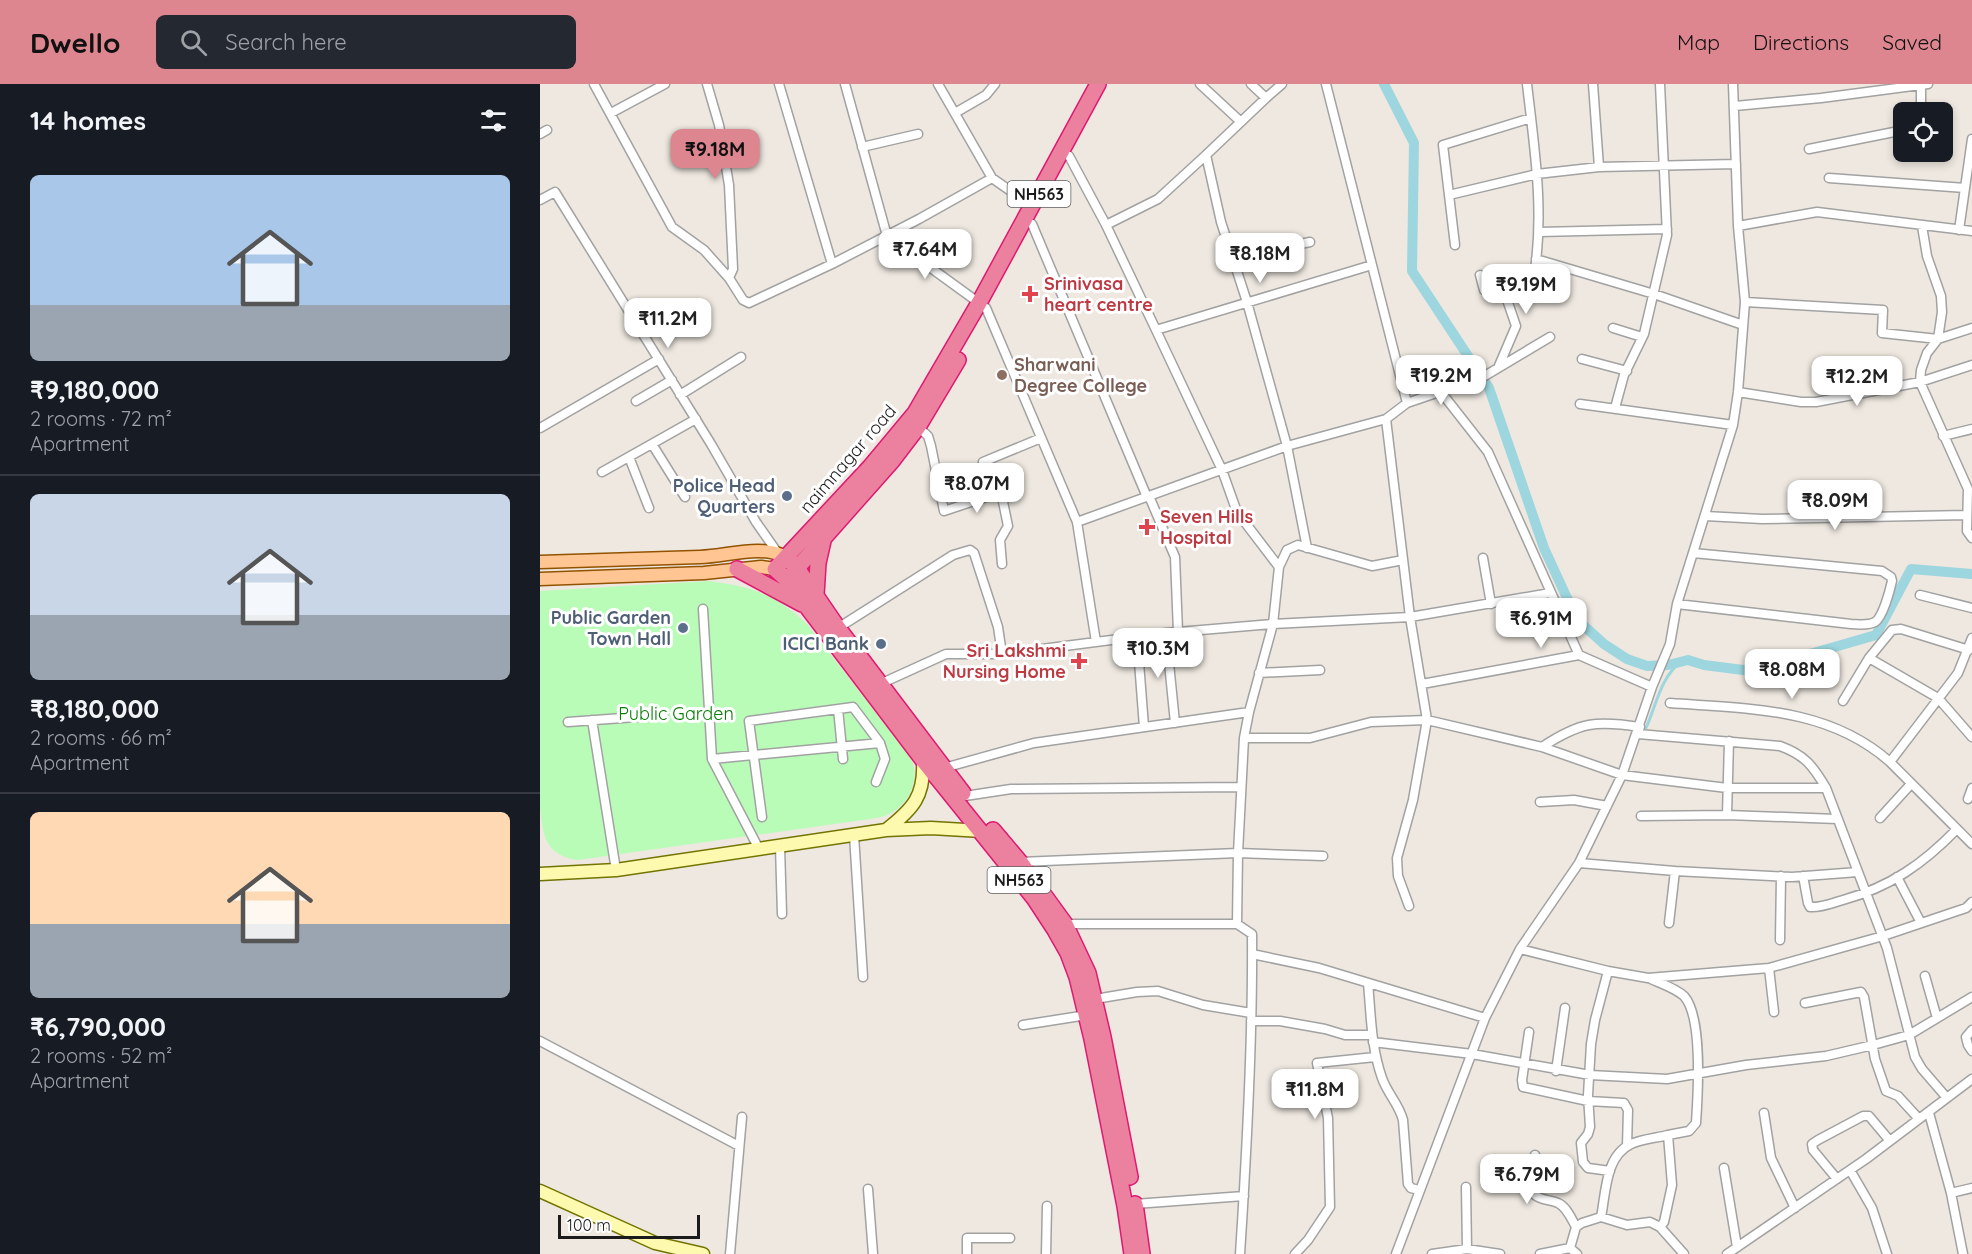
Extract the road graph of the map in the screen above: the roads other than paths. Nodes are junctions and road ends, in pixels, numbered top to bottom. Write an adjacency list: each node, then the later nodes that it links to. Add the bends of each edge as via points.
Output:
1 (594, 84): 23 (street)
2 (665, 84): 23 (street)
3 (707, 84): 61 (street, via 729,185 733,269)
4 (779, 84): 57 (street)
5 (845, 84): 30 (street)
6 (938, 84): 24 (street)
7 (995, 84): 24 (street, via 986,95)
8 (1098, 84): 43 (highway, naimnagar road / NH563)
9 (1108, 84): 33 (highway, NH563)
10 (1200, 84): 26 (street)
11 (1251, 84): 20 (street)
12 (1282, 84): 20 (street)
13 (1326, 84): 58 (street)
14 (1527, 84): 25 (street)
15 (1593, 84): 36 (street)
16 (1660, 84): 35 (street)
17 (1733, 84): 22 (street)
18 (1923, 85): 19 (street); 21 (street)
19 (1876, 87): 22 (street, via 1821,98)
20 (1266, 98): 26 (street)
21 (1922, 102)
22 (1735, 106): 34 (street)
23 (611, 113): 61 (street, via 672,227 704,250)
24 (955, 113): 38 (street)
25 (1531, 118): 37 (street); 41 (street, via 1443,145)
26 (1241, 122): 32 (street)
27 (1893, 132): 31 (street)
28 (918, 134): 30 (street)
29 (1972, 139): 40 (street)
30 (862, 147): 52 (street)
31 (1809, 149)
32 (1206, 155): 45 (street, via 1158,199); 55 (street)
33 (1069, 156): 44 (highway, NH563); 45 (street)
34 (1736, 164): 35 (street); 46 (street)
35 (1664, 165): 36 (street); 48 (street)
36 (1599, 167): 37 (street)
37 (1537, 174): 41 (street); 51 (street)
38 (992, 178): 43 (street); 52 (street)
39 (1829, 178): 40 (street)
40 (1965, 188): 49 (street)
41 (1449, 195): 54 (street)
42 (540, 200): 74 (street, via 555,192)
43 (1032, 206): 65 (highway, naimnagar road / NH563)
44 (1032, 224): 65 (highway, NH563); 103 (street)
45 (1106, 225): 69 (street)
46 (1738, 226): 47 (street, via 1817,212); 64 (street)
47 (1922, 226): 49 (street); 72 (street, via 1927,256 1941,296)
48 (1667, 229): 51 (street); 62 (street)
49 (1959, 230): 50 (street)
50 (1972, 231)
51 (1539, 232): 56 (street)
52 (887, 236): 57 (street); 65 (street)
53 (1310, 242): 55 (street)
54 (1455, 245)
55 (1233, 258): 63 (street)
56 (1536, 259): 59 (street); 62 (street)
57 (832, 264): 61 (street, via 749,303)
58 (1372, 265): 63 (street); 85 (street)
59 (1535, 269)
60 (1480, 275): 77 (street, via 1484,290 1502,285 1516,326)
61 (729, 278)
62 (1654, 294): 66 (street); 71 (street)
63 (1246, 302): 69 (street); 97 (street)
64 (1745, 302): 66 (street); 72 (street, via 1883,310 1882,333)
65 (983, 305): 91 (highway, NH563, via 940,393); 95 (street); 113 (highway, naimnagar road / NH563, via 897,437)
66 (1743, 325): 82 (street)
67 (1613, 328): 71 (street)
68 (1972, 328): 72 (street)
69 (1156, 330): 99 (street)
70 (1550, 337): 77 (street)
71 (1642, 337): 78 (street)
72 (1938, 339): 80 (street, via 1927,353)
73 (741, 357): 83 (street)
74 (659, 359): 79 (street); 92 (street)
75 (1582, 359): 78 (street)
76 (1972, 364): 80 (street)
77 (1498, 368): 81 (street)
78 (1627, 371): 87 (street)
79 (672, 380): 83 (street); 84 (street)
80 (1920, 382): 82 (street, via 1816,402); 94 (street)
81 (1441, 392): 85 (street); 123 (street, via 1488,452)
82 (1738, 392): 90 (street)
83 (680, 395): 88 (street)
84 (636, 401)
85 (1407, 403): 89 (street)
86 (1580, 404): 87 (street)
87 (1615, 408): 90 (street)
88 (696, 419): 96 (street); 113 (street, via 756,522)
89 (1386, 419): 97 (street); 115 (street)
90 (1733, 424): 107 (street)
91 (918, 427): 102 (street, via 928,436 944,511); 109 (highway, NH563)
92 (540, 428)
93 (1972, 429): 94 (street)
94 (1943, 436): 101 (street)
95 (1041, 438): 102 (street, via 983,462 992,486); 108 (street)
96 (652, 444): 98 (street); 104 (street)
97 (1287, 447): 99 (street); 111 (street)
98 (629, 457): 100 (street); 105 (street)
99 (1222, 470): 103 (street); 118 (street, via 1237,512)
100 (602, 472)
101 (1970, 489): 106 (street)
102 (1001, 492): 117 (street, via 1008,526 1000,540)
103 (1148, 496): 108 (street); 133 (street, via 1175,557)
104 (685, 497)
105 (649, 508)
106 (1967, 515): 107 (street, via 1762,519); 110 (street, via 1967,531)
107 (1705, 516): 112 (street)
108 (1077, 522): 137 (street)
109 (824, 538): 121 (highway, NH563); 125 (highway)
110 (1972, 538)
111 (1307, 548): 115 (street, via 1372,566); 118 (street, via 1290,547)
112 (1692, 554): 127 (street); 127 (street, via 1882,571 1892,581 1880,617 1866,624)
113 (782, 555): 116 (main road, via 760,550 703,557); 120 (highway, naimnagar road / NH563); 121 (highway)
114 (1483, 558): 126 (street)
115 (1403, 560): 130 (street)
116 (540, 562)
117 (1002, 564)
118 (1279, 567): 131 (street)
119 (737, 569): 120 (main road); 122 (main road); 125 (highway)
120 (775, 569): 121 (highway, NH563)
121 (792, 574): 125 (highway, NH563)
122 (540, 579)
123 (1550, 593): 126 (street); 140 (street)
124 (1920, 595): 128 (street)
125 (812, 601): 132 (highway, NH563); 168 (highway, NH563)
126 (1491, 604): 130 (street)
127 (1677, 604): 144 (street, via 1670,644)
128 (1972, 608)
129 (703, 609): 166 (street)
130 (1410, 617): 131 (street); 146 (street)
131 (1273, 624): 133 (street); 143 (street)
132 (838, 627): 139 (street, via 953,555 970,550 998,627); 145 (highway, NH563)
133 (1178, 632): 134 (street)
134 (1166, 633): 135 (street); 156 (street)
135 (1137, 636): 137 (street); 157 (street)
136 (1972, 638): 138 (street)
137 (1096, 642): 139 (street)
138 (1969, 650): 141 (street, via 1896,628); 147 (street, via 1958,673)
139 (1002, 654): 145 (street, via 946,654)
140 (1579, 655): 144 (street); 146 (street)
141 (1869, 658): 147 (street); 148 (street)
142 (1320, 670): 143 (street)
143 (1258, 673): 151 (street)
144 (1654, 683): 158 (street)
145 (880, 684): 170 (highway, NH563)
146 (1422, 684): 154 (street)
147 (1938, 698): 159 (street); 169 (street)
148 (1843, 701)
149 (1670, 703): 169 (street, via 1798,715 1855,736)
150 (838, 709): 162 (street, via 852,707); 163 (street); 165 (street, via 749,721)
151 (1249, 712): 156 (street); 160 (street)
152 (663, 715): 153 (street)
153 (592, 720): 155 (street); 198 (street)
154 (1427, 720): 160 (street, via 1371,722 1310,738); 164 (street); 207 (street, via 1413,800 1397,858 1398,876)
155 (568, 722)
156 (1175, 723): 157 (street)
157 (1144, 727): 170 (street, via 1034,743)
158 (1639, 730): 161 (street); 164 (street, via 1597,723 1569,730); 171 (street)
159 (1972, 737)
160 (1244, 738): 174 (street)
161 (1729, 741): 175 (street); 176 (street, via 1790,749 1812,766)
162 (880, 743): 163 (street); 172 (street, via 885,759)
163 (842, 747): 165 (street); 167 (street)
164 (1542, 747): 171 (street)
165 (753, 755): 166 (street); 184 (street)
166 (712, 759): 193 (street)
167 (843, 759)
168 (923, 759): 188 (street, via 921,792 907,814); 189 (highway, NH563)
169 (1890, 762): 173 (street)
170 (944, 768): 178 (highway, NH563)
171 (1622, 776): 175 (street); 181 (street)
172 (876, 782)
173 (1911, 784): 185 (street); 187 (street)
174 (1241, 787): 178 (street, via 1011,789); 194 (street)
175 (1727, 788): 176 (street); 182 (street)
176 (1826, 788): 186 (street)
177 (1972, 788): 179 (street)
178 (965, 796): 196 (highway, NH563)
179 (1968, 799)
180 (1540, 802): 181 (street, via 1574,800)
181 (1607, 806): 197 (street)
182 (1727, 815): 183 (street); 186 (street)
183 (1641, 816)
184 (762, 817)
185 (1880, 818)
186 (1837, 819): 200 (street)
187 (1957, 829): 191 (street); 204 (street, via 1926,859)
188 (886, 830): 189 (street); 190 (street)
189 (982, 831): 228 (highway, NH563, via 1055,930 1077,977)
190 (854, 835): 192 (street); 220 (street)
191 (1972, 844)
192 (780, 846): 193 (street); 208 (street)
193 (759, 849): 198 (street)
194 (1238, 853): 195 (street); 196 (street); 212 (street)
195 (1323, 856)
196 (1020, 862): 211 (highway, NH563)
197 (1579, 863): 199 (street); 215 (street)
198 (616, 870): 201 (street)
199 (1675, 871): 202 (street); 209 (street)
200 (1858, 872): 203 (street); 205 (street)
201 (540, 874)
202 (1780, 876): 203 (street); 214 (street)
203 (1803, 876): 205 (street, via 1810,907)
204 (1897, 878): 205 (street); 210 (street)
205 (1866, 894): 213 (street)
206 (1972, 903): 210 (street)
207 (1409, 906)
208 (783, 914)
209 (1669, 923)
210 (1921, 923): 213 (street)
211 (1065, 924): 212 (street); 224 (highway, NH563)
212 (1237, 924): 216 (street, via 1252,934)
213 (1883, 936): 217 (street); 235 (street)
214 (1780, 940)
215 (1520, 949): 218 (street); 230 (street)
216 (1252, 954): 222 (street); 229 (street)
217 (1769, 968): 221 (street); 227 (street)
218 (1608, 971): 221 (street); 245 (street, via 1595,1020)
219 (1925, 976): 231 (street)
220 (863, 977)
221 (1648, 978): 244 (street, via 1676,990 1689,1003)
222 (1368, 983): 230 (street); 236 (street)
223 (1972, 997): 231 (street)
224 (1095, 999): 229 (street, via 1158,991); 269 (highway, NH563)
225 (1805, 1003): 238 (street, via 1861,992)
226 (1565, 1008): 243 (street)
227 (1774, 1012)
228 (1087, 1015): 232 (street); 285 (highway, NH563)
229 (1251, 1017): 236 (street); 268 (street)
230 (1485, 1018): 240 (street)
231 (1937, 1018): 235 (street)
232 (1023, 1025)
233 (1972, 1030): 239 (street, via 1966,1037)
234 (1529, 1032): 242 (street)
235 (1909, 1035): 238 (street); 247 (street, via 1922,1069)
236 (1373, 1038): 240 (street); 241 (street)
237 (540, 1041): 255 (street)
238 (1873, 1045): 244 (street, via 1826,1056); 252 (street, via 1886,1091 1898,1096)
239 (1972, 1051)
240 (1472, 1054): 242 (street); 265 (street)
241 (1375, 1057): 265 (street, via 1387,1092 1403,1120 1408,1184); 288 (street, via 1317,1063 1328,1118 1330,1207)
242 (1524, 1064): 243 (street); 248 (street, via 1523,1087)
243 (1556, 1071): 245 (street)
244 (1699, 1074): 245 (street, via 1667,1079); 253 (street, via 1694,1126 1689,1131)
245 (1590, 1075): 248 (street)
246 (1972, 1079): 247 (street)
247 (1947, 1098): 250 (street)
248 (1588, 1101): 256 (street, via 1624,1103 1628,1110); 260 (street, via 1590,1127 1581,1143 1583,1162 1588,1168)
249 (1764, 1113): 271 (street, via 1771,1158)
250 (1929, 1113): 252 (street); 267 (street)
251 (742, 1117): 255 (street)
252 (1919, 1119): 254 (street)
253 (1668, 1135): 256 (street); 274 (street, via 1672,1185)
254 (1890, 1141): 259 (street); 261 (street, via 1869,1116 1863,1116 1812,1144)
255 (739, 1146): 281 (street)
256 (1627, 1146): 260 (street)
257 (1535, 1155): 273 (street, via 1535,1195 1559,1203)
258 (1724, 1168): 279 (street)
259 (1850, 1170): 261 (street); 294 (street, via 1872,1208)
260 (1610, 1171): 272 (street)
261 (1837, 1179): 271 (street)
262 (1466, 1188): 277 (street)
263 (1972, 1188): 267 (street)
264 (868, 1189): 282 (street)
265 (1419, 1190): 289 (street)
266 (540, 1191): 276 (street)
267 (1951, 1192): 295 (street)
268 (1244, 1196): 269 (street); 287 (street)
269 (1135, 1204): 286 (highway, NH563)
270 (1047, 1206): 284 (street)
271 (1795, 1208): 279 (street)
272 (1601, 1217): 273 (street); 274 (street, via 1627,1225 1650,1222)
273 (1576, 1227): 278 (street)
274 (1660, 1227): 293 (street)
275 (1010, 1238): 283 (street, via 967,1238)
276 (654, 1248): 280 (street)
277 (1467, 1249): 290 (street); 291 (street)
278 (1573, 1251): 292 (street)
279 (1733, 1251)
280 (703, 1254)
281 (730, 1254)
282 (873, 1254)
283 (967, 1254)
284 (1046, 1254)
285 (1132, 1254)
286 (1142, 1254)
287 (1240, 1254)
288 (1295, 1254)
289 (1396, 1254)
290 (1432, 1254)
291 (1500, 1254)
292 (1540, 1254)
293 (1683, 1254)
294 (1887, 1254)
295 (1963, 1254)

